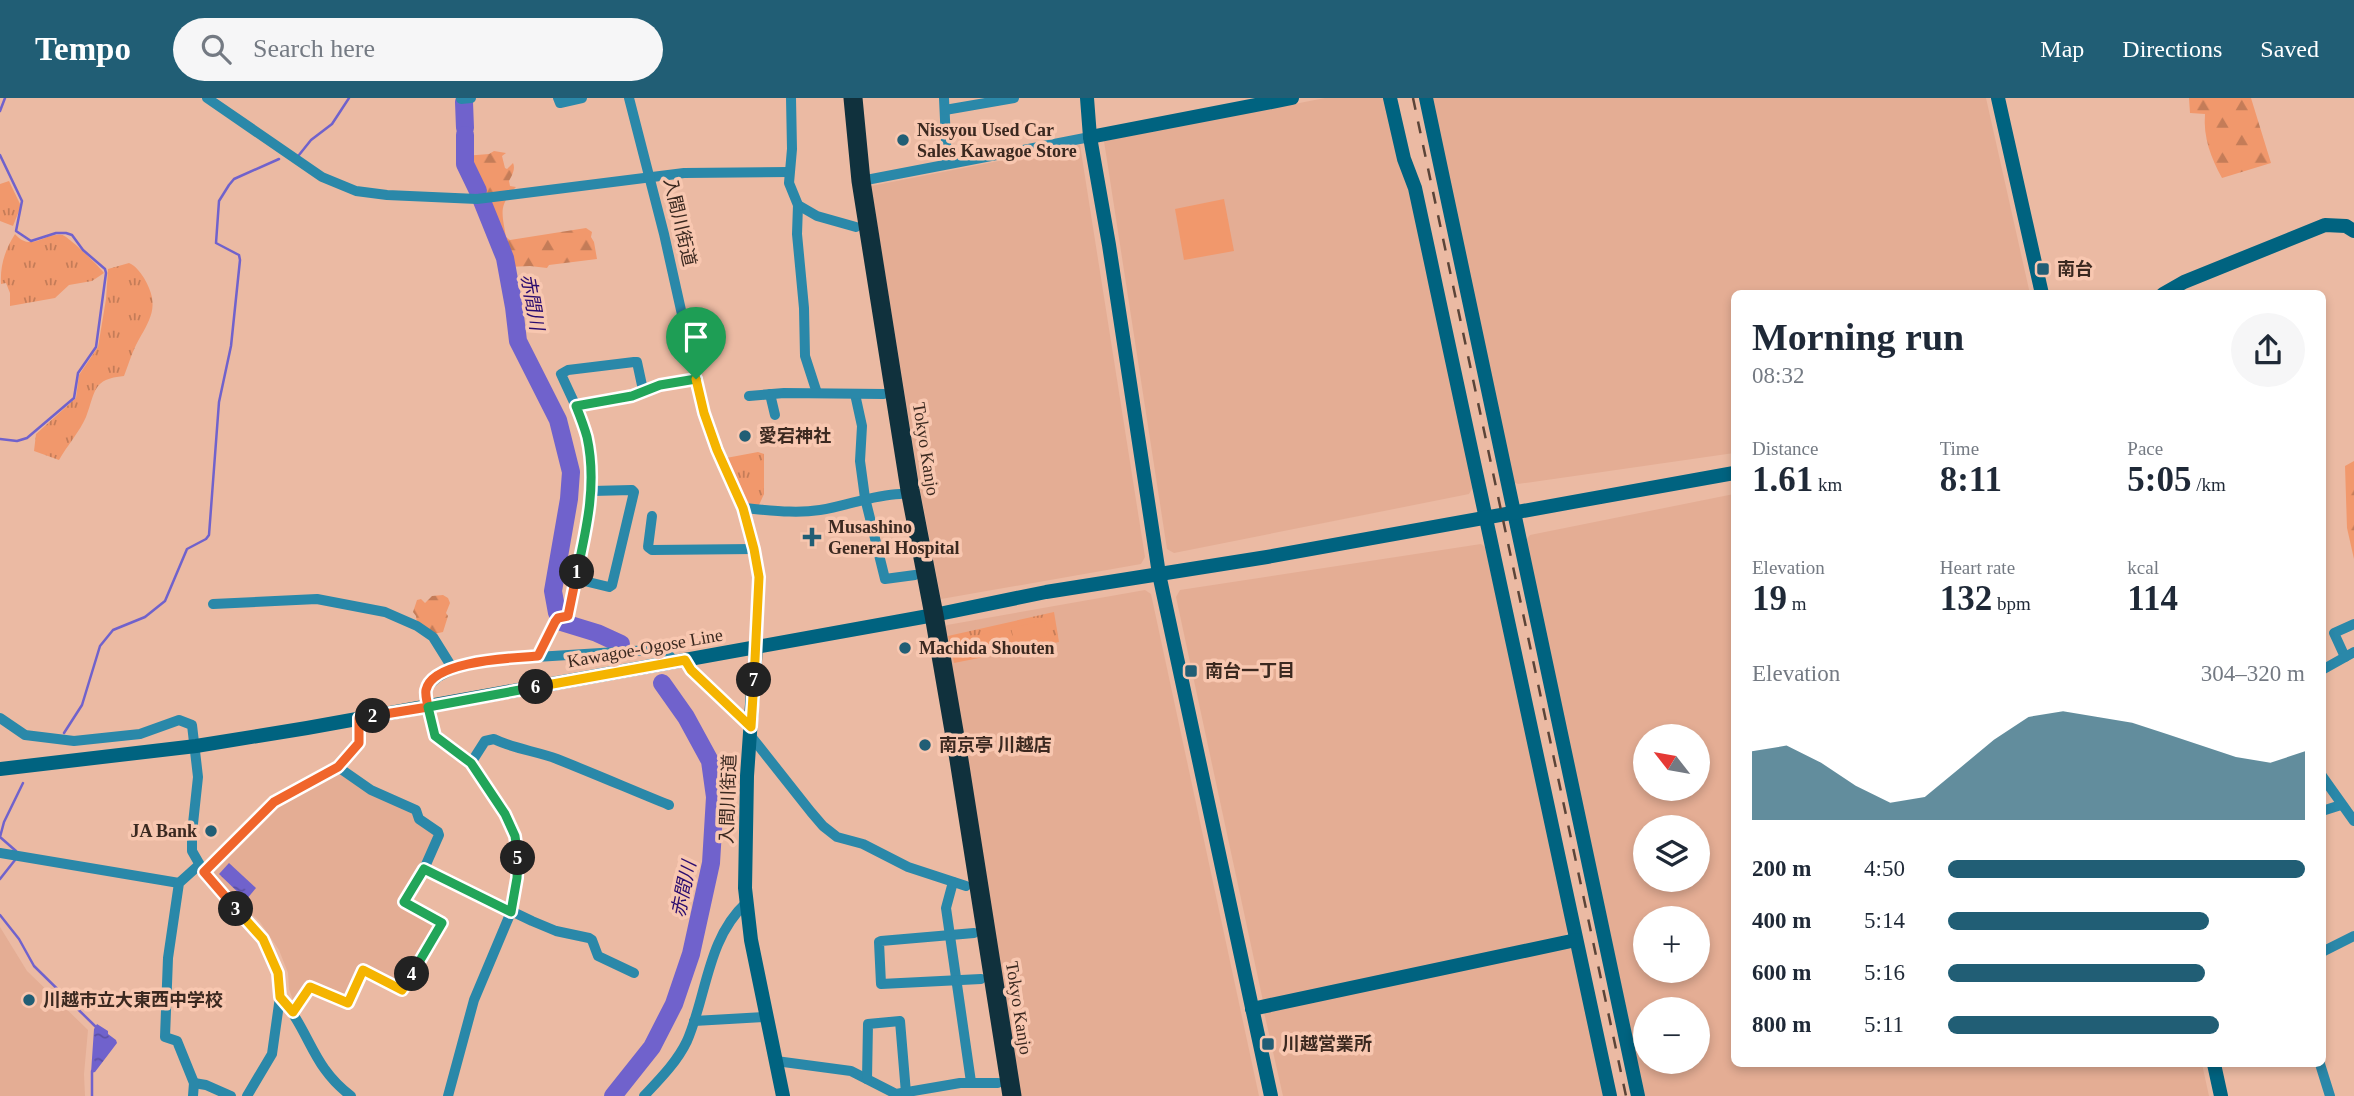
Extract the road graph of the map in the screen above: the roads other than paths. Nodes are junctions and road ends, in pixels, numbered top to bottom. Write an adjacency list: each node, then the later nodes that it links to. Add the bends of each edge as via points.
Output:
1 (207, 98): 20 (street, via 321,177 356,191 477,199)
2 (558, 98): 3 (street, via 560,103)
3 (582, 98)
4 (629, 98): 20 (street, 入間川街道)
5 (791, 98): 19 (street)
6 (842, 98): 23 (highway, Tokyo Kanjo)
7 (853, 98): 21 (highway, Tokyo Kanjo)
8 (944, 98): 16 (street)
9 (1014, 98): 16 (street)
10 (1087, 98): 17 (street)
11 (1292, 98): 15 (street)
12 (1390, 98): 43 (street, via 1415,188)
13 (1426, 98): 41 (street)
14 (1998, 98): 25 (street)
15 (1246, 102): 17 (street)
16 (945, 110): 18 (street)
17 (1090, 137): 18 (street); 45 (street)
18 (947, 163): 21 (street)
19 (789, 172): 20 (street); 22 (street)
20 (650, 176): 27 (street, 入間川街道)
21 (860, 181): 49 (highway, Tokyo Kanjo)
22 (797, 205): 23 (street); 29 (street, via 805,356)
23 (856, 227): 32 (highway, Tokyo Kanjo)
24 (2354, 231): 26 (street, via 2325,225)
25 (2041, 290)
26 (2170, 290)
27 (696, 379): 28 (street); 40 (street, 入間川街道, via 717,450)
28 (643, 390): 34 (street); 34 (street, via 637,362 563,372)
29 (817, 393): 30 (street); 31 (street)
30 (770, 394): 33 (street); 35 (street)
31 (855, 394): 32 (street); 39 (street, via 862,426)
32 (884, 394): 38 (highway, Tokyo Kanjo)
33 (749, 396)
34 (576, 406): 37 (street, via 587,440)
35 (775, 415)
36 (1731, 474): 41 (street, Kawagoe-Ogose Line)
37 (592, 491): 47 (street); 47 (street, via 634,492 612,585)
38 (901, 494): 39 (street); 46 (highway, Tokyo Kanjo)
39 (865, 498): 40 (street, via 810,511); 46 (street, via 886,579)
40 (743, 508): 44 (street, 入間川街道)
41 (1515, 511): 43 (street, Kawagoe-Ogose Line); 107 (street)
42 (652, 516): 44 (street, via 648,547 652,550)
43 (1486, 516): 45 (street, Kawagoe-Ogose Line); 80 (street)
44 (754, 549): 51 (street, 入間川街道, via 759,577)
45 (1159, 573): 49 (street, Kawagoe-Ogose Line); 86 (street)
46 (915, 575): 49 (highway, Tokyo Kanjo)
47 (576, 579): 53 (street, via 568,616 555,622)
48 (212, 604): 56 (street, via 317,599 385,612 433,637)
49 (928, 616): 51 (street, Kawagoe-Ogose Line); 74 (highway, Tokyo Kanjo); 96 (highway, Tokyo Kanjo)
50 (2354, 624): 52 (street, via 2334,633)
51 (756, 647): 54 (street, Kawagoe-Ogose Line); 60 (street, 入間川街道)
52 (2350, 655): 55 (street)
53 (538, 656): 54 (street, via 665,649); 56 (street, via 474,662)
54 (679, 661): 57 (street, Kawagoe-Ogose Line); 60 (street)
55 (2326, 668)
56 (453, 669): 57 (street, via 430,682 425,693)
57 (428, 707): 59 (street, Kawagoe-Ogose Line); 62 (street, via 435,736)
58 (0, 718): 61 (street, via 25,735 74,741 140,734 180,719 192,725)
59 (359, 718): 61 (street, Kawagoe-Ogose Line); 63 (street, via 359,743)
60 (751, 731): 74 (street, via 823,826 908,867); 75 (street, 入間川街道)
61 (196, 747): 64 (street, Kawagoe-Ogose Line); 71 (street, via 198,777 191,843)
62 (471, 763): 66 (street, via 485,741 494,738); 76 (street, via 515,836 519,864)
63 (338, 767): 71 (street, via 274,802); 72 (street, via 371,790 415,810 419,820 438,832)
64 (0, 769)
65 (2326, 782): 67 (street)
66 (669, 805)
67 (2341, 805): 68 (street); 69 (street)
68 (2326, 810)
69 (2354, 821)
70 (4, 854): 73 (street)
71 (201, 868): 73 (street); 85 (street, via 263,939 278,973)
72 (424, 869): 76 (street); 87 (street, via 404,902 442,923 402,990 363,970 348,1003 310,987)
73 (179, 883): 95 (street, via 168,958 165,1037 177,1041)
74 (960, 884): 77 (highway, Tokyo Kanjo); 78 (street, via 946,908)
75 (746, 903): 88 (street, 入間川街道); 89 (street, via 721,938)
76 (511, 912): 82 (street, via 556,931 589,938 598,956); 102 (street, via 474,1000)
77 (974, 933): 78 (street); 83 (highway, Tokyo Kanjo)
78 (949, 936): 84 (street); 84 (street, via 879,942 881,984)
79 (2354, 936): 81 (street)
80 (1576, 940): 86 (street); 106 (street)
81 (2326, 950)
82 (634, 974)
83 (981, 979): 84 (street); 96 (highway, Tokyo Kanjo)
84 (956, 982): 94 (street)
85 (280, 997): 87 (street); 100 (street, via 272,1054)
86 (1252, 1009): 105 (street)
87 (293, 1012): 101 (street, via 322,1068)
88 (766, 1017): 89 (street); 90 (street, 入間川街道)
89 (694, 1021): 103 (street, via 681,1052)
90 (776, 1061): 93 (street, via 851,1072); 104 (street, 入間川街道)
91 (2215, 1067): 108 (street)
92 (2321, 1067): 109 (street)
93 (867, 1079): 97 (street); 97 (street, via 868,1024 900,1021)
94 (971, 1082): 96 (street); 97 (street)
95 (194, 1083): 98 (street); 99 (street)
96 (1004, 1092)
97 (900, 1094)
98 (193, 1096)
99 (231, 1096)
100 (247, 1096)
101 (351, 1096)
102 (448, 1096)
103 (644, 1096)
104 (783, 1096)
105 (1271, 1096)
106 (1610, 1096)
107 (1638, 1096)
108 (2221, 1096)
109 (2330, 1096)

